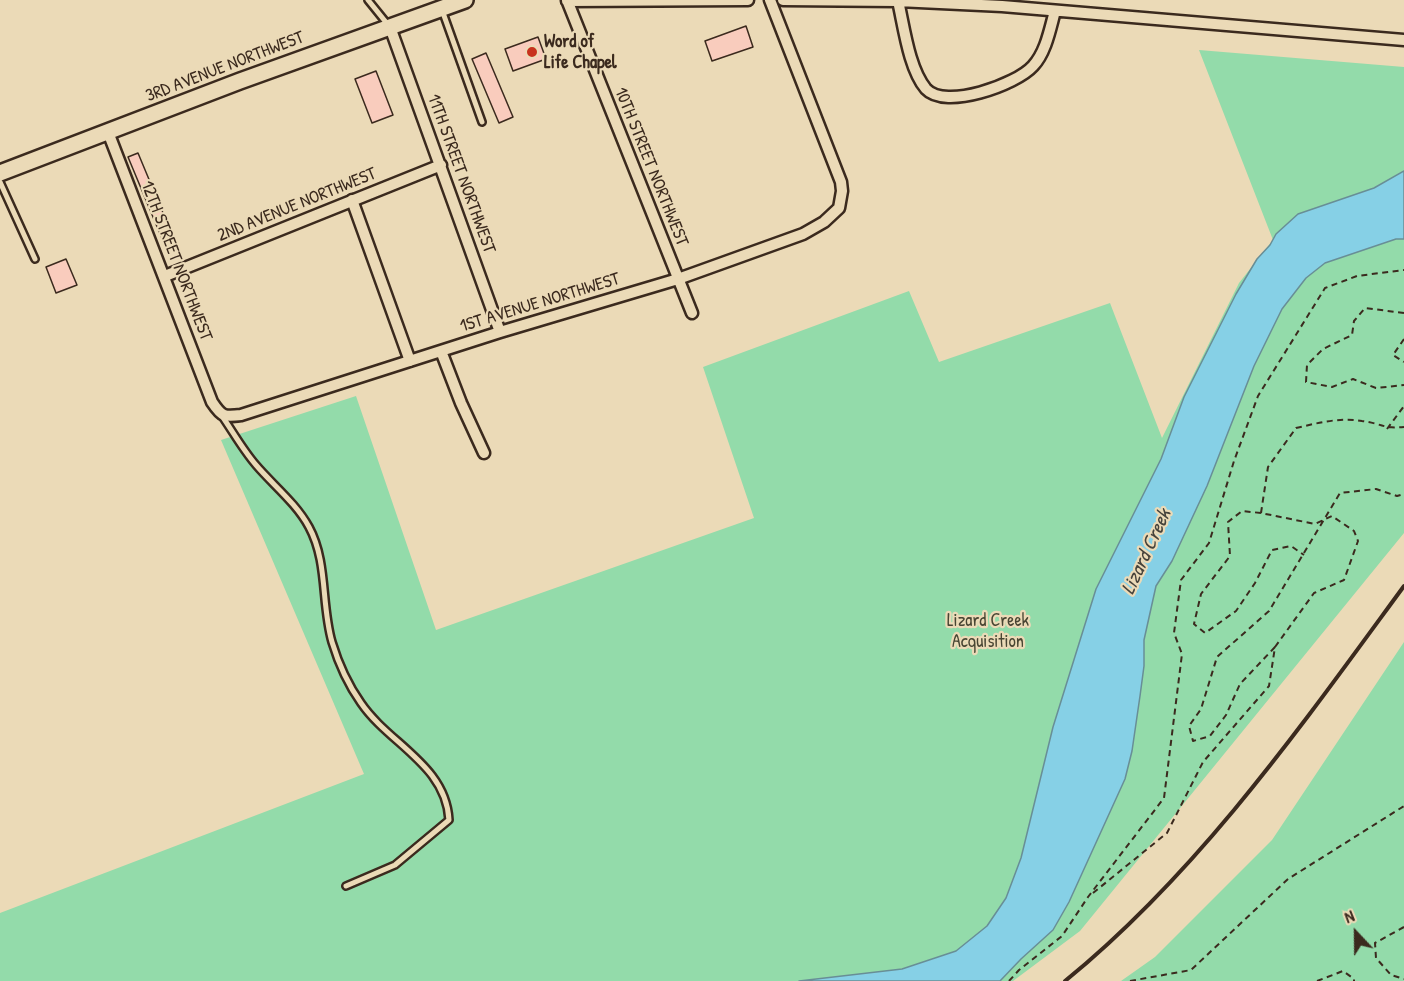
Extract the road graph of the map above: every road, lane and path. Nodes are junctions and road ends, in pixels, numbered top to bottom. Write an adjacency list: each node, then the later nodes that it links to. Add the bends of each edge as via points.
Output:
1 (368, 0): 11 (lane)
2 (465, 0): 9 (main road, 3RD AVENUE NORTHWEST)
3 (748, 0): 6 (street)
4 (770, 0): 22 (street, 1ST AVENUE NORTHWEST, via 842,182 841,199 824,222 803,234)
5 (783, 0): 7 (street)
6 (567, 1): 22 (street, 10TH STREET NORTHWEST)
7 (898, 1): 8 (street); 10 (street, via 920,80 928,91 943,97 983,93 1010,82 1033,66)
8 (971, 2): 10 (street)
9 (441, 9): 11 (main road, 3RD AVENUE NORTHWEST); 13 (lane)
10 (1055, 11): 12 (street)
11 (390, 27): 14 (main road, 3RD AVENUE NORTHWEST); 15 (street, 11TH STREET NORTHWEST)
12 (1404, 40)
13 (482, 122)
14 (108, 132): 16 (main road, 3RD AVENUE NORTHWEST); 21 (street, 12TH STREET NORTHWEST)
15 (441, 165): 18 (street, 2ND AVENUE NORTHWEST); 25 (street, 11TH STREET NORTHWEST)
16 (0, 173)
17 (0, 182): 19 (lane)
18 (352, 200): 21 (street, 2ND AVENUE NORTHWEST); 28 (street)
19 (35, 259)
20 (1404, 270): 43 (path, via 1357,276 1325,288 1258,396 1209,543 1181,580 1174,633 1182,654 1164,798)
21 (165, 276): 32 (street, 12TH STREET NORTHWEST, via 212,402)
22 (678, 279): 23 (street, 10TH STREET NORTHWEST); 25 (street, 1ST AVENUE NORTHWEST)
23 (692, 313)
24 (1404, 313): 30 (path, via 1365,308 1354,321 1352,335 1323,349 1307,365 1306,382 1332,387 1353,379 1376,388)
25 (500, 332): 27 (street, 1ST AVENUE NORTHWEST)
26 (1404, 339): 29 (path, via 1393,354)
27 (441, 351): 28 (street, 1ST AVENUE NORTHWEST); 35 (street)
28 (410, 361): 32 (street, 1ST AVENUE NORTHWEST, via 242,415)
29 (1404, 362)
30 (1404, 385)
31 (1404, 406): 34 (path)
32 (221, 415): 42 (lane, via 255,464 309,526 319,552 332,642 360,701 374,720 429,771 444,792 448,806 448,820 395,865)
33 (1404, 427): 34 (path)
34 (1388, 429): 37 (path, via 1363,421 1337,420 1296,428 1268,468)
35 (484, 453)
36 (1404, 494): 38 (path, via 1397,496 1376,489 1340,493)
37 (1262, 513): 38 (path, via 1315,524); 39 (path, via 1242,511 1228,522 1230,556 1201,594 1194,624 1205,633 1236,610 1256,583 1272,550 1291,546)
38 (1323, 520): 39 (path); 40 (path, via 1332,516 1354,531 1358,541 1344,580 1314,593)
39 (1304, 555): 40 (path, via 1269,611 1217,657 1201,709 1189,726 1193,741 1210,736 1226,715 1240,684)
40 (1275, 647): 43 (path, via 1269,686 1203,762 1167,833)
41 (1404, 806): 47 (path, via 1288,879 1191,970)
42 (346, 886)
43 (1088, 897): 46 (path, via 1062,936)
44 (1404, 927): 45 (path, via 1375,943 1376,958 1391,975)
45 (1404, 979)
46 (1009, 981)
47 (1130, 981)
48 (1317, 981): 49 (path, via 1343,971)
49 (1354, 981)

